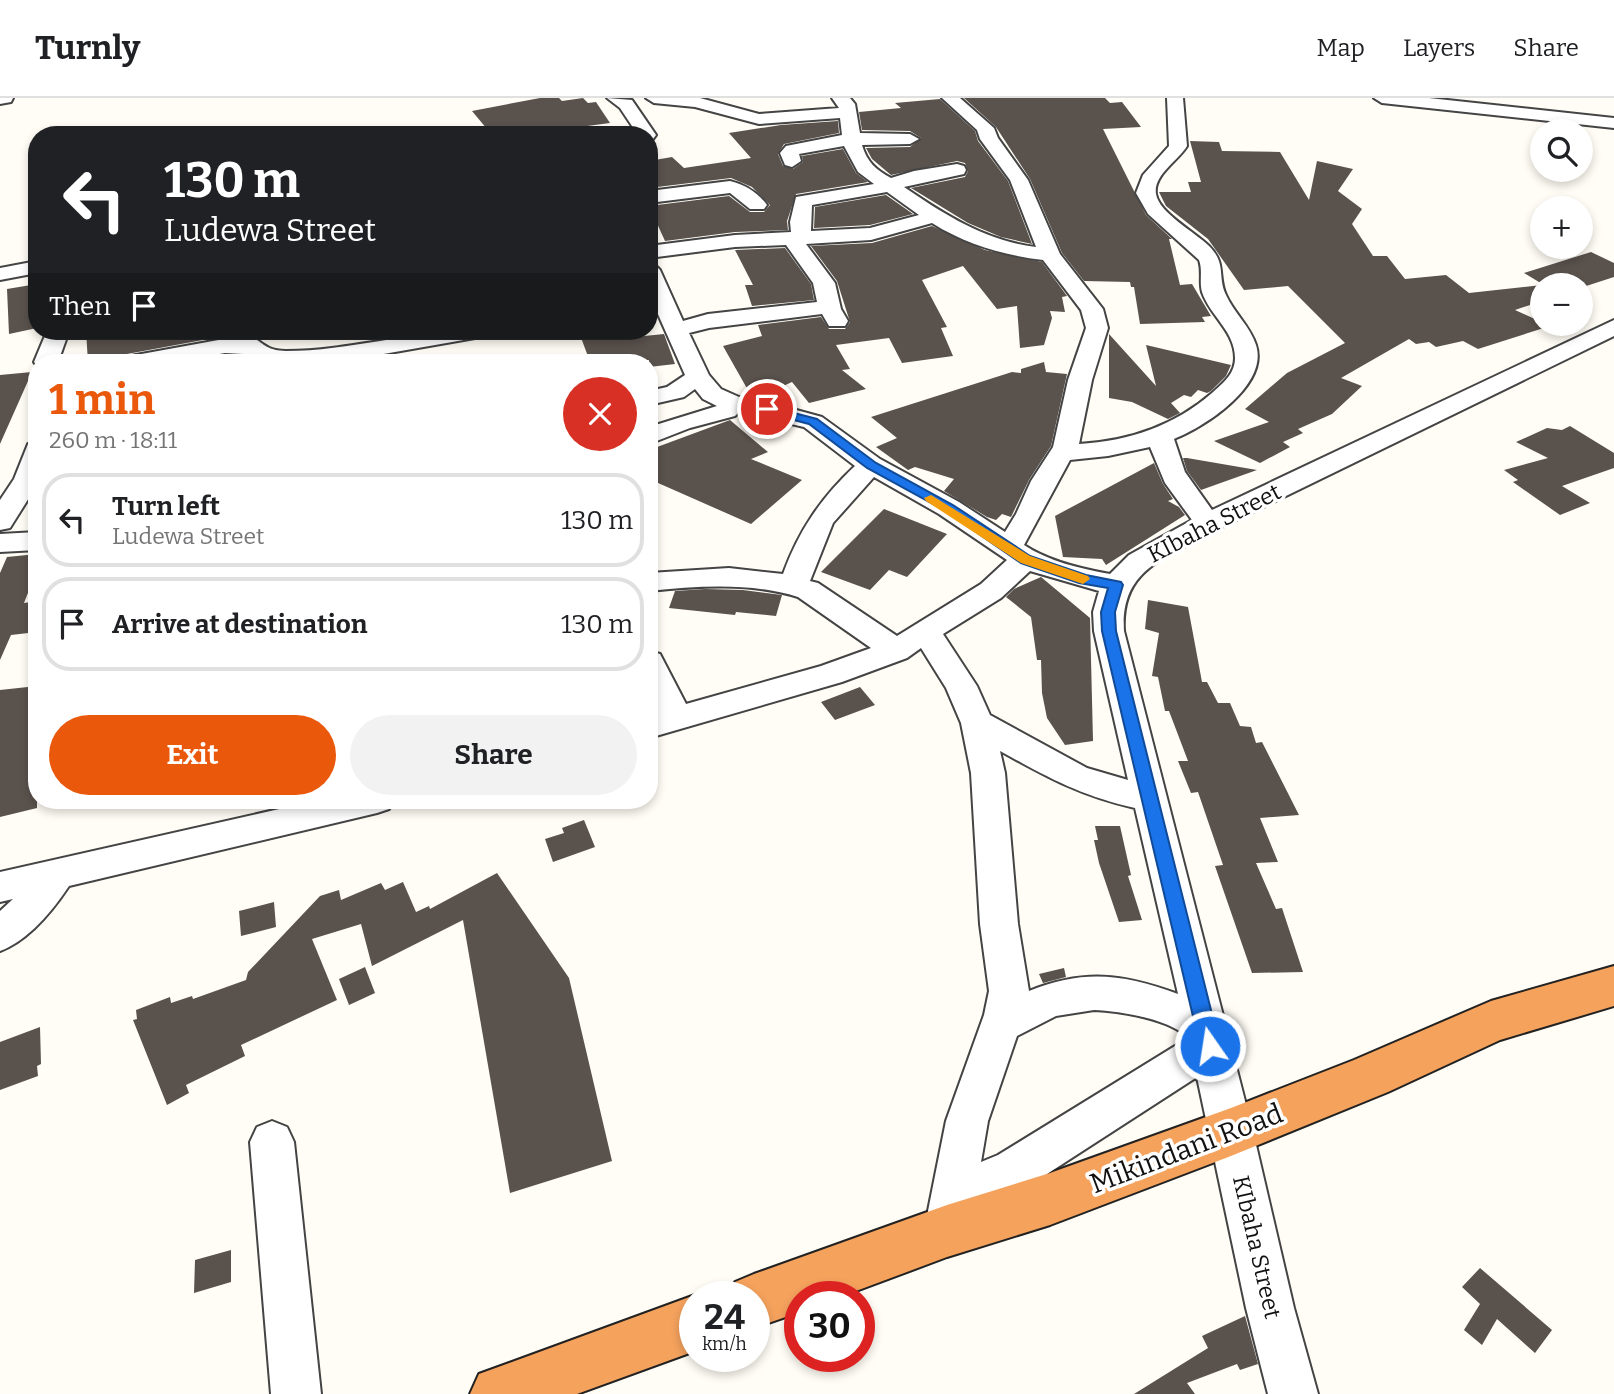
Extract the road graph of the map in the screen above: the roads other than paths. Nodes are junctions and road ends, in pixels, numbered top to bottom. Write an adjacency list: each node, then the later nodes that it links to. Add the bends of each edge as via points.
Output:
1 (652, 98): 5 (street); 6 (street, via 696,102 759,119)
2 (950, 98): 19 (street, via 985,128 1019,180)
3 (1175, 98): 34 (street, via 1178,146 1151,178 1145,190 1147,198 1207,257 1212,270 1209,284 1240,330 1248,362 1239,381 1211,408)
4 (1382, 98): 7 (street)
5 (621, 101): 8 (street)
6 (845, 105): 9 (street)
7 (1614, 123)
8 (640, 126)
9 (851, 138): 10 (street); 11 (street, via 792,150); 13 (street, via 864,167)
10 (910, 139)
11 (792, 160)
12 (957, 170): 13 (street)
13 (888, 185): 16 (street); 17 (street, via 803,201)
14 (658, 196): 15 (street, via 730,187)
15 (757, 205)
16 (933, 217): 17 (street, via 871,234); 19 (street, via 1003,248)
17 (797, 239): 18 (street); 23 (street, via 824,283 833,314 708,321)
18 (658, 251)
19 (1050, 255): 35 (street, via 1092,309 1097,328)
20 (28, 269): 21 (street)
21 (0, 274)
22 (658, 296): 23 (street)
23 (665, 316): 30 (street)
24 (1614, 327): 40 (street, KIbaha Street)
25 (319, 340): 29 (street)
26 (419, 340): 29 (street)
27 (249, 344): 28 (street); 29 (street)
28 (180, 354)
29 (333, 354)
30 (698, 377): 31 (street, via 676,392); 32 (street, via 712,394)
31 (658, 396)
32 (733, 404): 33 (street, via 726,411); 36 (street, via 813,422)
33 (658, 432)
34 (1161, 437): 35 (street, via 1131,446); 40 (street, via 1171,470)
35 (1064, 453): 43 (street, via 1044,481)
36 (871, 465): 43 (street, via 949,508); 45 (street, via 819,523)
37 (28, 474): 39 (street)
38 (28, 510): 39 (street)
39 (4, 517)
40 (1208, 523): 46 (street, KIbaha Street, via 1139,561)
41 (28, 541): 42 (street)
42 (0, 543)
43 (1017, 554): 46 (street, via 1084,579); 47 (street, via 991,591)
44 (658, 581): 45 (street, via 690,576)
45 (794, 585): 47 (street)
46 (1116, 585): 51 (street, KIbaha Street, via 1108,612 1109,631)
47 (911, 641): 49 (street, via 831,674); 50 (street, via 961,686)
48 (658, 701): 49 (street)
49 (663, 722)
50 (977, 723): 51 (street, via 1075,778); 57 (street, via 989,782 999,924 1009,991)
51 (1150, 798): 58 (street, KIbaha Street)
52 (338, 809): 53 (street)
53 (57, 874): 54 (street); 55 (street)
54 (0, 887)
55 (0, 935)
56 (1614, 986): 59 (highway, Mikindani Road, via 1491,1022)
57 (1001, 1024): 58 (street, via 1054,999 1092,992 1169,1007); 61 (street, via 967,1121)
58 (1207, 1035): 59 (street, KIbaha Street); 61 (street)
59 (1231, 1132): 61 (highway, Mikindani Road, via 1050,1199); 66 (street, KIbaha Street)
60 (272, 1142): 64 (street)
61 (950, 1213): 62 (highway, Mikindani Road)
62 (770, 1294)
63 (679, 1329): 65 (highway)
64 (296, 1394)
65 (499, 1394)
66 (1293, 1394)

